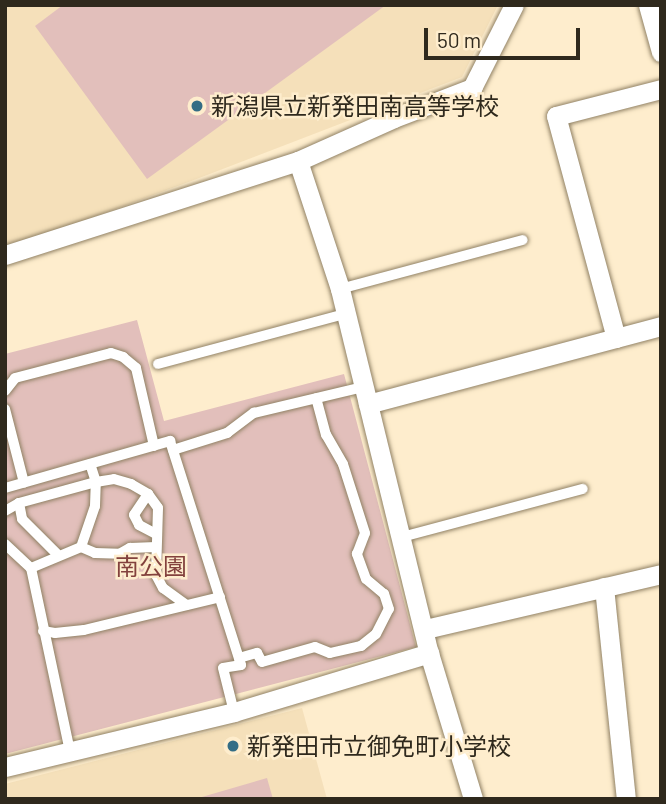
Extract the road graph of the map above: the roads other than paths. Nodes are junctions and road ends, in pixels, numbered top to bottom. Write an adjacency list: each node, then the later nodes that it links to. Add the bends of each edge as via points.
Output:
1 (514, 5): 5 (street, via 472,88)
2 (648, 5): 3 (street)
3 (661, 51)
4 (661, 89): 11 (street, via 556,116)
5 (298, 161): 7 (street); 8 (street)
6 (523, 240): 8 (lane)
7 (5, 255)
8 (340, 289): 9 (street)
9 (344, 314): 12 (lane); 14 (street)
10 (661, 326): 11 (street)
11 (616, 338): 14 (street)
12 (158, 364)
13 (5, 391): 17 (lane, via 15,379 111,354 122,357 136,368)
14 (365, 395): 15 (lane); 28 (street)
15 (316, 398): 18 (lane, via 254,413 227,433); 41 (lane, via 365,533 357,554 366,579 384,594 389,610 376,634 361,646 330,653 315,647 262,662 257,653)
16 (5, 409): 21 (lane)
17 (154, 446): 18 (lane, via 170,441); 19 (lane)
18 (173, 450): 36 (lane)
19 (90, 464): 20 (lane); 21 (lane)
20 (96, 482): 24 (lane, via 114,479); 25 (lane); 30 (lane, via 95,506)
21 (23, 483): 22 (lane)
22 (5, 488)
23 (583, 489): 28 (lane)
24 (148, 494): 27 (lane, via 158,508); 27 (lane, via 134,515 139,525)
25 (19, 503): 26 (lane); 32 (lane, via 22,519)
26 (5, 511)
27 (156, 534): 31 (lane)
28 (402, 537): 38 (street)
29 (5, 544): 33 (lane)
30 (81, 547): 31 (lane, via 119,554 130,548); 32 (lane)
31 (156, 547): 37 (lane, via 156,575 163,588)
32 (57, 554): 33 (lane)
33 (31, 568): 39 (lane)
34 (661, 574): 35 (street)
35 (604, 587): 38 (street); 46 (street)
36 (220, 597): 37 (lane); 41 (lane)
37 (186, 605): 39 (lane, via 84,630)
38 (425, 629): 40 (street)
39 (43, 631): 43 (lane)
40 (429, 653): 42 (street); 45 (street)
41 (239, 658): 42 (lane, via 241,665 223,668)
42 (234, 712): 43 (street)
43 (70, 752): 44 (street)
44 (5, 768)
45 (473, 799)
46 (626, 799)

